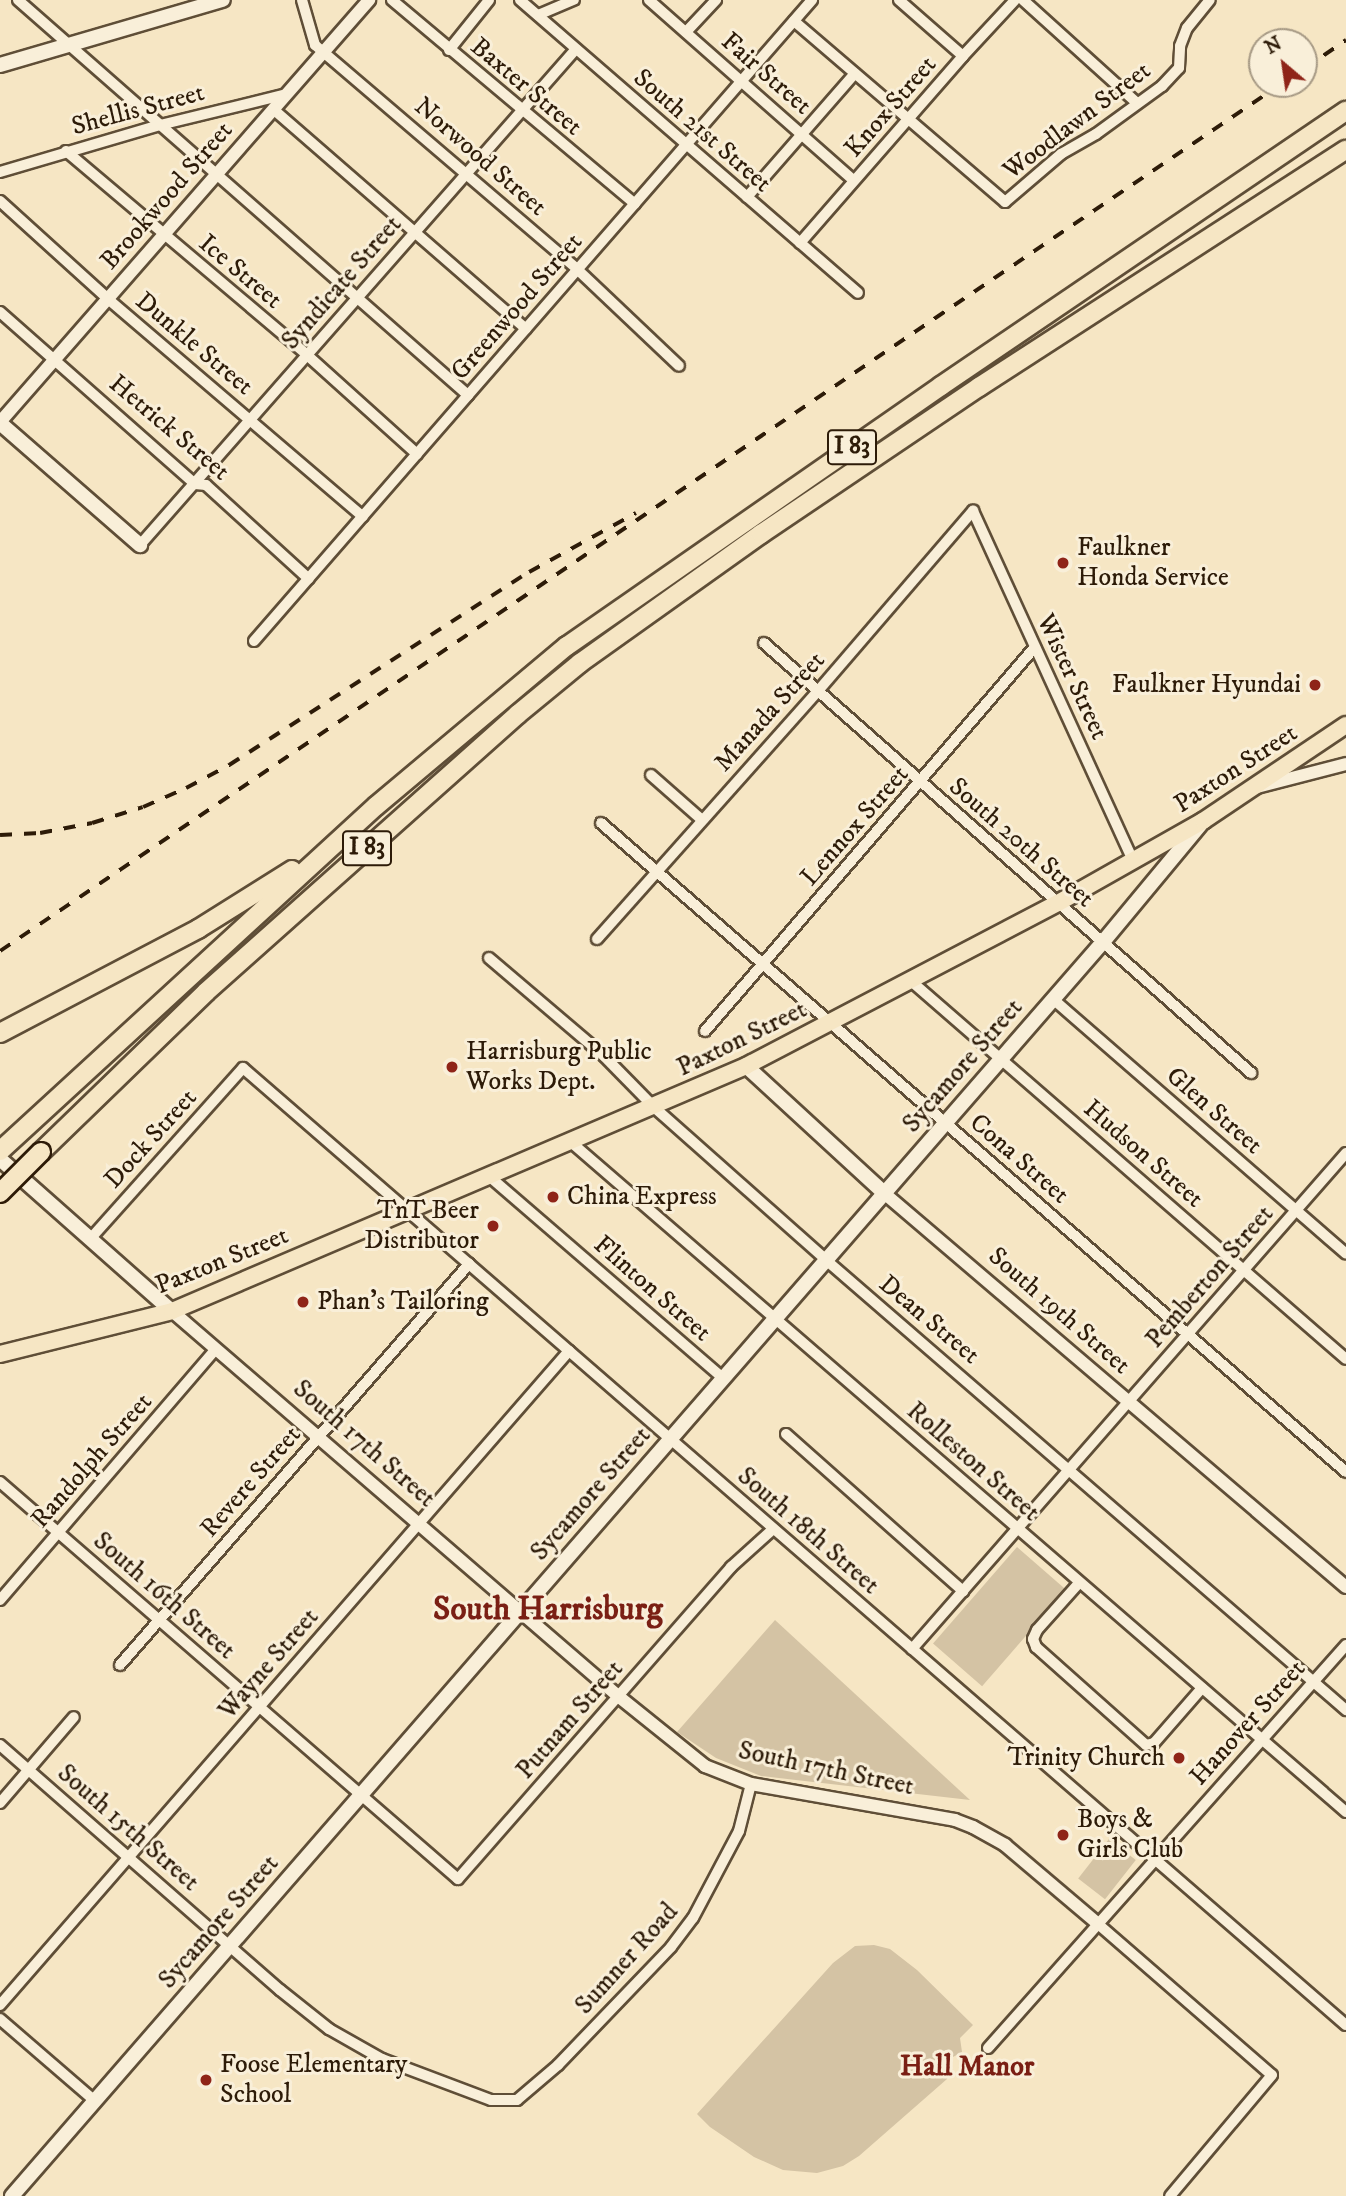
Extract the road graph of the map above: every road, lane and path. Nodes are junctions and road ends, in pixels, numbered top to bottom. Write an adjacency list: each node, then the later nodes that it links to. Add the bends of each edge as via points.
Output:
1 (18, 0): 20 (street)
2 (223, 0): 16 (main road)
3 (302, 0): 23 (street, Norwood Street, via 315,45)
4 (369, 0): 23 (street, Brookwood Street)
5 (392, 0): 22 (street, Baxter Street)
6 (489, 0): 22 (street)
7 (520, 0): 17 (street, South 21st Street)
8 (574, 0): 17 (street)
9 (649, 0): 19 (street, Fair Street)
10 (716, 0): 19 (street)
11 (812, 0): 18 (street, Greenwood Street)
12 (899, 0): 24 (street)
13 (1015, 0): 24 (street, Knox Street)
14 (1023, 0): 29 (street)
15 (1210, 0): 29 (street, Woodlawn Street, via 1187,28 1179,68)
16 (177, 6): 20 (main road)
17 (538, 15): 21 (street, South 21st Street)
18 (794, 21): 26 (street); 27 (street, Greenwood Street)
19 (686, 32): 27 (street, Fair Street)
20 (71, 46): 25 (main road); 34 (street)
21 (576, 49): 31 (street, Syndicate Street); 36 (street, South 21st Street)
22 (449, 50): 31 (street, Baxter Street)
23 (324, 52): 28 (street, Brookwood Street); 40 (street, Norwood Street)
24 (962, 56): 33 (street, Knox Street)
25 (0, 65)
26 (855, 73): 33 (street); 35 (street)
27 (742, 81): 35 (street, Fair Street); 36 (street, Greenwood Street)
28 (287, 94): 30 (street, Brookwood Street); 34 (street, Shellis Street)
29 (1137, 103): 33 (street, Woodlawn Street, via 1061,154 1005,202)
30 (273, 109): 41 (street, Brookwood Street); 46 (street)
31 (522, 110): 40 (street, Syndicate Street); 45 (street, Baxter Street)
32 (1346, 111): 76 (highway, I 83, via 589,630)
33 (908, 119): 42 (street, Knox Street)
34 (160, 125): 38 (street, Shellis Street); 41 (street)
35 (802, 134): 42 (street, Fair Street); 43 (street)
36 (687, 145): 43 (street, South 21st Street); 45 (street, Greenwood Street)
37 (1346, 150): 103 (highway, I 83, bridge, via 979,387 580,663 216,983)
38 (66, 151): 39 (street, Shellis Street); 47 (street, Ice Street)
39 (0, 172)
40 (467, 173): 46 (street, Syndicate Street); 49 (street, Norwood Street)
41 (215, 176): 47 (street, Brookwood Street); 52 (street)
42 (855, 181): 48 (street, Knox Street)
43 (747, 197): 48 (street, South 21st Street)
44 (0, 201): 51 (street, Dunkle Street)
45 (635, 204): 49 (street, Greenwood Street)
46 (415, 232): 52 (street, Syndicate Street); 54 (street)
47 (163, 235): 51 (street, Brookwood Street); 55 (street, Ice Street)
48 (800, 243): 50 (street, South 21st Street)
49 (578, 270): 54 (street, Greenwood Street); 57 (street, Norwood Street)
50 (858, 293)
51 (108, 299): 56 (street, Brookwood Street); 59 (street, Dunkle Street)
52 (357, 299): 55 (street, Syndicate Street); 58 (street)
53 (0, 312): 56 (street, Hetrick Street)
54 (526, 329): 58 (street, Greenwood Street)
55 (307, 355): 59 (street, Syndicate Street); 61 (street, Ice Street)
56 (55, 359): 60 (street, Brookwood Street); 62 (street, Hetrick Street)
57 (679, 366)
58 (468, 396): 61 (street, Greenwood Street)
59 (251, 419): 62 (street, Syndicate Street); 64 (street, Dunkle Street)
60 (0, 423): 65 (main road)
61 (417, 454): 64 (street, Greenwood Street)
62 (195, 484): 65 (street, Syndicate Street); 66 (street, Hetrick Street, via 206,485)
63 (973, 511): 69 (street, Wister Street); 70 (street, Manada Street)
64 (363, 516): 66 (street, Greenwood Street)
65 (140, 545)
66 (309, 579): 67 (street, Greenwood Street)
67 (254, 641)
68 (764, 643): 70 (street, South 20th Street)
69 (1035, 647): 74 (street, Lennox Street); 80 (street, Wister Street)
70 (818, 691): 74 (street, South 20th Street); 77 (street, Manada Street)
71 (1346, 725): 75 (main road, Paxton Street)
72 (1346, 764): 75 (street)
73 (651, 775): 77 (street)
74 (920, 783): 82 (street, South 20th Street); 86 (street, Lennox Street)
75 (1257, 787): 78 (main road, Paxton Street)
76 (376, 807): 91 (highway, via 242,903); 99 (highway, I 83)
77 (702, 820): 81 (street, Manada Street)
78 (1203, 821): 80 (main road, Paxton Street); 84 (main road, Sycamore Street)
79 (601, 823): 81 (street, Cona Street)
80 (1133, 861): 82 (main road, Paxton Street)
81 (656, 872): 83 (street, Manada Street); 86 (street, Cona Street)
82 (1058, 902): 84 (street, South 20th Street); 87 (main road, Paxton Street)
83 (597, 939)
84 (1103, 942): 88 (main road, Sycamore Street); 95 (street, South 20th Street)
85 (489, 958): 96 (street, Dean Street, via 604,1056)
86 (762, 964): 89 (street, Cona Street); 90 (street, Lennox Street)
87 (911, 981): 89 (main road, Paxton Street); 92 (street, Hudson Street)
88 (1053, 999): 92 (main road, Sycamore Street); 105 (street, Glen Street)
89 (830, 1023): 93 (main road, Paxton Street); 97 (street, Cona Street)
90 (705, 1031)
91 (0, 1034)
92 (1002, 1058): 97 (main road, Sycamore Street); 111 (street, Hudson Street)
93 (746, 1066): 96 (main road, Paxton Street); 104 (main road, South 19th Street)
94 (243, 1068): 106 (street, South 18th Street); 107 (street, Dock Street)
95 (1251, 1073)
96 (654, 1108): 98 (main road, Paxton Street); 109 (street, Dean Street)
97 (945, 1123): 104 (main road, Sycamore Street); 114 (street, Cona Street)
98 (572, 1143): 102 (main road, Paxton Street); 113 (street, Rolleston Street)
99 (0, 1151)
100 (1345, 1156): 105 (street, Pemberton Street)
101 (0, 1159): 107 (main road, South 17th Street)
102 (490, 1177): 106 (main road, Paxton Street); 119 (street, Flinton Street)
103 (0, 1193)
104 (884, 1193): 109 (main road, Sycamore Street); 120 (street, South 19th Street)
105 (1296, 1210): 108 (street, Glen Street); 111 (street, Pemberton Street)
106 (408, 1211): 110 (street, South 18th Street); 112 (main road, Paxton Street)
107 (90, 1238): 112 (main road, South 17th Street)
108 (1346, 1254)
109 (826, 1260): 113 (main road, Sycamore Street); 124 (street, Dean Street)
110 (469, 1264): 116 (street, South 18th Street); 122 (street, Revere Street)
111 (1244, 1270): 114 (street, Pemberton Street); 118 (street, Hudson Street)
112 (172, 1311): 115 (street, South 17th Street); 117 (main road, Paxton Street)
113 (775, 1319): 119 (main road, Sycamore Street); 129 (street, Rolleston Street)
114 (1188, 1334): 120 (street, Pemberton Street); 125 (street, Cona Street)
115 (216, 1349): 122 (street, South 17th Street); 130 (street, Randolph Street)
116 (569, 1351): 123 (street, South 18th Street); 127 (street, Wayne Street)
117 (0, 1354)
118 (1346, 1359)
119 (723, 1378): 123 (main road, Sycamore Street)
120 (1128, 1402): 124 (street, Pemberton Street); 132 (street, South 19th Street)
121 (786, 1434): 133 (street)
122 (319, 1437): 127 (street, South 17th Street); 136 (street, Revere Street)
123 (670, 1439): 128 (street, South 18th Street); 135 (main road, Sycamore Street)
124 (1070, 1469): 129 (street, Pemberton Street); 140 (street, Dean Street)
125 (1346, 1472)
126 (0, 1482): 130 (street, South 16th Street)
127 (420, 1523): 135 (street, South 17th Street); 143 (street, Wayne Street)
128 (773, 1529): 138 (street, South 18th Street); 142 (street, Putnam Street, via 731,1567)
129 (1017, 1529): 131 (street, Rolleston Street); 133 (street, Pemberton Street)
130 (58, 1532): 134 (street, Randolph Street); 136 (street, South 16th Street)
131 (1079, 1583): 141 (street, Rolleston Street); 141 (street, via 1037,1630 1036,1647 1146,1745 1154,1743)
132 (1346, 1587)
133 (963, 1591): 138 (street, Pemberton Street)
134 (0, 1600)
135 (520, 1612): 142 (street, South 17th Street); 150 (main road, Sycamore Street)
136 (159, 1620): 139 (street, Revere Street); 143 (street, South 16th Street)
137 (1346, 1645): 140 (street, Hanover Street)
138 (912, 1649): 154 (street, South 18th Street)
139 (120, 1665)
140 (1314, 1681): 144 (street, Dean Street); 146 (street, Hanover Street)
141 (1202, 1688): 146 (street, Rolleston Street)
142 (618, 1696): 149 (street, South 17th Street, via 705,1766); 155 (street, Putnam Street)
143 (260, 1707): 150 (street, South 16th Street); 153 (street, Wayne Street)
144 (1346, 1710)
145 (74, 1717): 148 (street)
146 (1262, 1740): 152 (street, Rolleston Street); 154 (street, Hanover Street)
147 (0, 1745): 148 (street, South 15th Street)
148 (28, 1770): 151 (street); 153 (street, South 15th Street)
149 (751, 1784): 156 (street, South 17th Street, via 942,1817 973,1827 1005,1846); 162 (street, Sumner Road, via 739,1830 694,1918 558,2065)
150 (360, 1796): 155 (street, South 16th Street); 157 (main road, Sycamore Street)
151 (0, 1802)
152 (1346, 1812)
153 (129, 1857): 157 (street, South 15th Street); 158 (street, Wayne Street)
154 (1154, 1860): 156 (street, Hanover Street); 160 (street, South 18th Street)
155 (458, 1879)
156 (1098, 1924): 161 (street, Hanover Street); 165 (street, South 17th Street, via 1272,2075)
157 (231, 1945): 162 (street, South 15th Street, via 329,2029 382,2060 473,2095); 163 (main road, Sycamore Street)
158 (0, 2005)
159 (0, 2019): 163 (street)
160 (1346, 2025)
161 (988, 2048)
162 (517, 2100)
163 (95, 2101): 164 (main road, Sycamore Street)
164 (12, 2196)
165 (1170, 2196)

